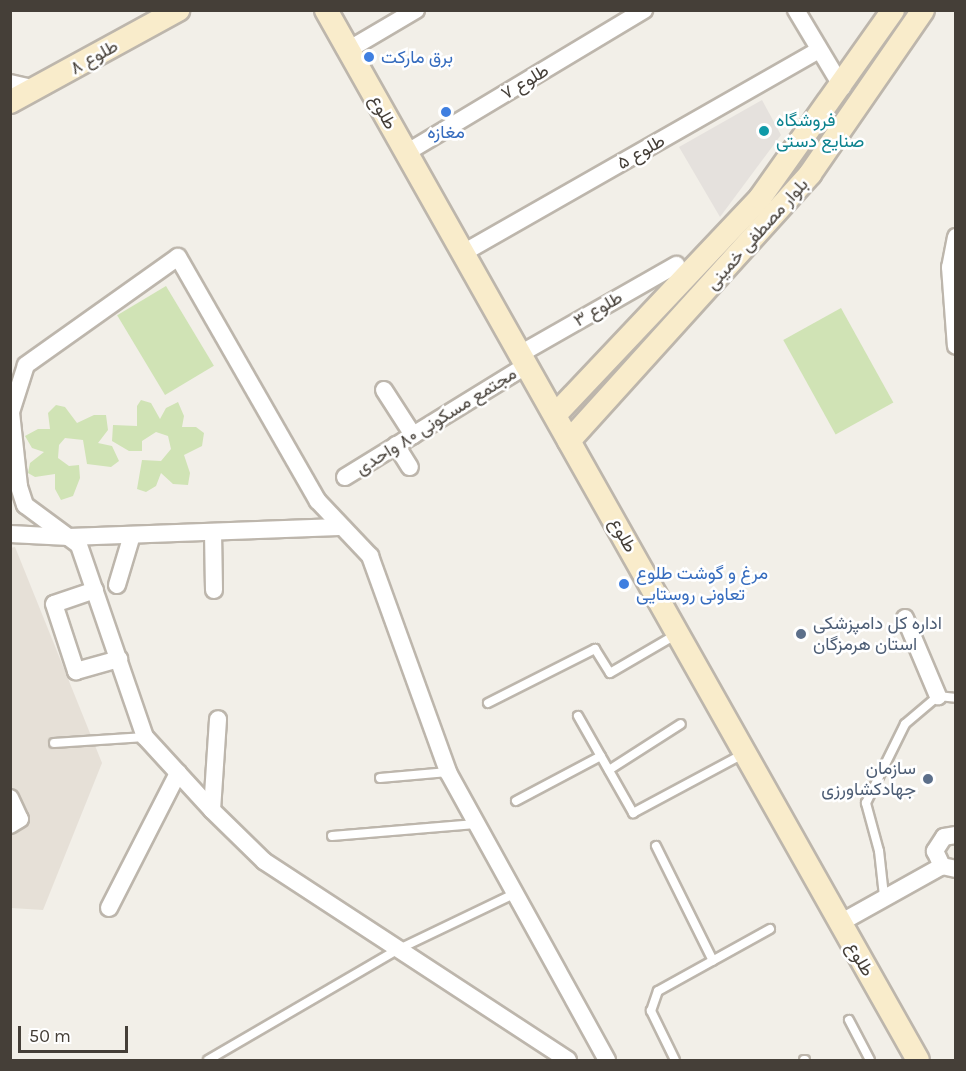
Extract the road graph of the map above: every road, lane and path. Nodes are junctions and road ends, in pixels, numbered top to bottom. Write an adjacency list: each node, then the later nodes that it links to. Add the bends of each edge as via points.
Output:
1 (178, 10): 12 (street, طلوع ۸)
2 (326, 10): 8 (street, طلوع)
3 (416, 10): 8 (street)
4 (644, 10): 14 (street, طلوع ۷)
5 (796, 10): 9 (street)
6 (893, 10): 11 (street, بلوار مصطفی خمینی)
7 (923, 10): 19 (street, بلوار مصطفی خمینی, via 810,174)
8 (348, 50): 14 (street, طلوع)
9 (819, 50): 11 (street); 16 (street, طلوع ۵)
10 (10, 83): 12 (street)
11 (842, 87): 18 (street, بلوار مصطفی خمینی, via 760,198)
12 (35, 89): 13 (street, طلوع ۸)
13 (10, 102)
14 (406, 153): 16 (street, طلوع)
15 (956, 237): 20 (street, via 950,267)
16 (463, 253): 21 (street, طلوع)
17 (676, 265): 21 (street, طلوع ۳)
18 (653, 312): 19 (street); 23 (street, بلوار مصطفی خمینی)
19 (671, 330): 25 (street, بلوار مصطفی خمینی)
20 (956, 346)
21 (524, 360): 23 (street, طلوع); 24 (street, مجتمع مسکونی ۸۰ واحدی)
22 (384, 390): 24 (street)
23 (555, 415): 25 (street, طلوع)
24 (413, 435): 26 (street, مجتمع مسکونی ۸۰ واحدی)
25 (569, 441): 39 (street, طلوع)
26 (396, 446): 27 (street); 28 (street, مجتمع مسکونی ۸۰ واحدی)
27 (410, 467)
28 (345, 477)
29 (18, 502): 30 (street, via 11,412 26,365 178,257 318,501); 34 (street)
30 (339, 527): 31 (street); 52 (street, via 370,556)
31 (213, 532): 33 (street); 37 (street)
32 (10, 534): 34 (street)
33 (132, 535): 34 (street); 35 (street)
34 (69, 537): 36 (street, via 79,545)
35 (117, 585)
36 (95, 590): 40 (street); 40 (street, via 54,604 76,671)
37 (214, 590)
38 (905, 618): 41 (street)
39 (678, 633): 43 (lane, via 610,673 595,649); 49 (street, طلوع)
40 (118, 659): 47 (street)
41 (938, 696): 42 (lane); 65 (lane, via 904,724 866,803 879,851)
42 (956, 698)
43 (488, 704)
44 (578, 716): 50 (lane)
45 (218, 719): 57 (street)
46 (681, 723): 51 (lane)
47 (145, 737): 48 (lane); 53 (street)
48 (54, 743)
49 (745, 753): 51 (lane, via 633,813); 67 (street, طلوع)
50 (601, 756): 51 (lane); 56 (lane)
51 (609, 770)
52 (448, 772): 54 (lane); 58 (street)
53 (178, 773): 57 (street); 66 (street)
54 (380, 778)
55 (10, 798): 59 (street, via 20,819)
56 (516, 801)
57 (212, 810): 69 (street, via 264,861)
58 (476, 824): 61 (lane); 64 (street)
59 (10, 825)
60 (956, 835): 63 (street, via 944,837 936,845 935,856)
61 (333, 836)
62 (656, 846): 70 (lane)
63 (949, 867): 65 (street)
64 (514, 894): 69 (lane); 74 (street)
65 (884, 896): 67 (street)
66 (109, 908)
67 (840, 923): 77 (street, طلوع)
68 (770, 929): 70 (lane)
69 (399, 949): 72 (lane); 73 (street)
70 (713, 961): 75 (lane, via 658,991 651,1011)
71 (849, 1020): 76 (lane)
72 (208, 1060)
73 (568, 1060)
74 (607, 1060)
75 (675, 1060)
76 (870, 1060)
77 (918, 1060)

